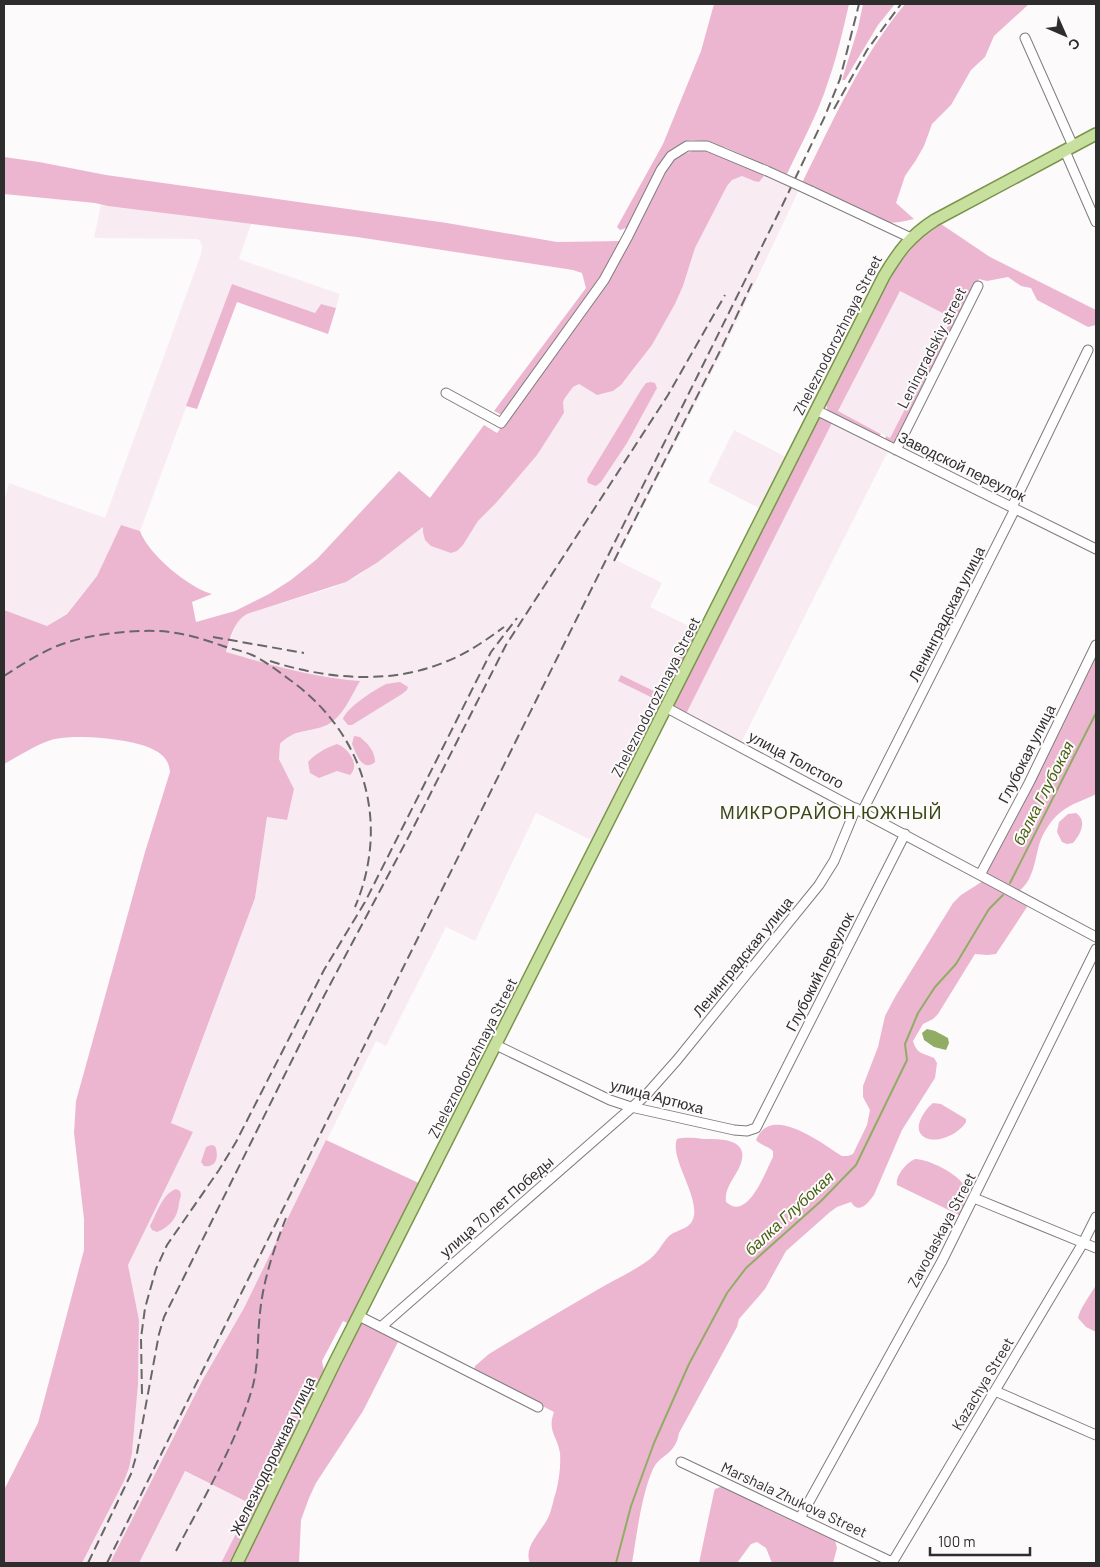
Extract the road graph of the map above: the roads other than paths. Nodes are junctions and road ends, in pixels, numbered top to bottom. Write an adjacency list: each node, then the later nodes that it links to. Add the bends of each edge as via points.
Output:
1 (1025, 38): 3 (street)
2 (1096, 134): 3 (main road, Zheleznodorozhnaya Street)
3 (1069, 148): 4 (street); 5 (main road, Zheleznodorozhnaya Street, via 938,219)
4 (1096, 222)
5 (911, 238): 8 (street, bridge, via 767,171 706,146 687,146 676,151 661,170 595,294 500,424); 9 (main road, Zheleznodorozhnaya Street, via 884,276)
6 (978, 286): 10 (street, Leningradskiy street)
7 (1088, 350): 11 (street, Ленинградская улица)
8 (446, 393)
9 (816, 410): 10 (street, Заводской переулок); 14 (main road, Zheleznodorozhnaya Street)
10 (896, 450): 11 (street, Заводской переулок)
11 (1013, 508): 12 (street, Заводской переулок); 15 (street, Ленинградская улица)
12 (1096, 549)
13 (1096, 645): 17 (street, Глубокая улица)
14 (667, 708): 15 (street, улица Толстого); 20 (main road, Zheleznodorozhnaya Street)
15 (859, 810): 16 (street, улица Толстого); 21 (street, Ленинградская улица, via 819,885 677,1060)
16 (904, 834): 17 (street, улица Толстого); 22 (street, Глубокий переулок)
17 (980, 875): 18 (street, улица Толстого)
18 (1096, 937)
19 (1096, 949): 23 (street, Zavodaskaya Street)
20 (496, 1045): 21 (street, улица Артюха, via 588,1091); 27 (main road, Zheleznodorozhnaya Street)
21 (630, 1107): 22 (street, улица Артюха, via 734,1130 752,1130); 28 (street, улица 70 лет Победы)
22 (760, 1122)
23 (974, 1198): 25 (street); 33 (street, Zavodaskaya Street)
24 (1096, 1218): 25 (street, Kazachya Street)
25 (1083, 1243): 26 (street); 29 (street, Kazachya Street)
26 (1096, 1248)
27 (359, 1316): 28 (street); 34 (main road, Железнодорожная улица)
28 (381, 1327): 30 (street)
29 (995, 1391): 31 (street); 35 (street, Kazachya Street)
30 (538, 1407)
31 (1096, 1435)
32 (681, 1462): 33 (street, Marshala Zhukova Street)
33 (800, 1518): 35 (street, Marshala Zhukova Street)
34 (237, 1563)
35 (893, 1563)

